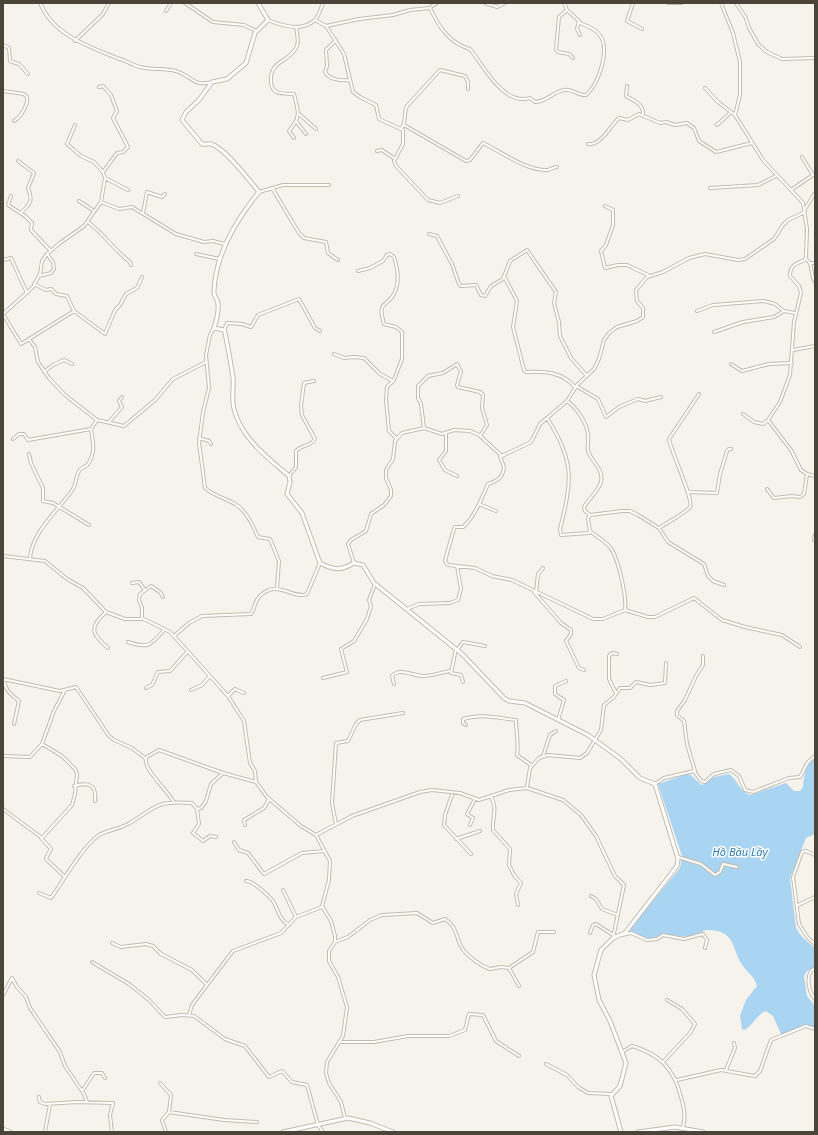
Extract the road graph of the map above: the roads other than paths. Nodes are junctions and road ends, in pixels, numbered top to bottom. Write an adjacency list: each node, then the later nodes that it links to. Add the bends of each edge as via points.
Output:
1 (40, 3): 28 (street, via 44,13)
2 (109, 3): 28 (street, via 103,14)
3 (171, 3): 18 (street)
4 (185, 3): 25 (street, via 213,22 244,25)
5 (258, 3): 19 (street)
6 (323, 3): 20 (street)
7 (437, 3): 16 (street)
8 (485, 3): 9 (street, via 497,7)
9 (504, 3)
10 (564, 3): 17 (street)
11 (633, 3): 24 (street, via 627,21)
12 (668, 3): 13 (street)
13 (682, 3)
14 (721, 3): 42 (street, via 740,62 740,95)
15 (736, 3): 31 (street, via 763,50 782,59)
16 (430, 8): 21 (street, via 440,28 461,47 470,49 506,93 523,100 530,98 535,102 541,102 555,92 566,89 586,95 594,86 603,61 602,39 593,28); 22 (street)
17 (567, 10): 21 (street, via 572,12); 30 (street, via 559,16 556,49 558,52 569,54)
18 (166, 11)
19 (268, 20): 23 (street); 25 (street)
20 (315, 20): 22 (street); 23 (street)
21 (580, 23): 26 (street, via 577,29)
22 (326, 26): 27 (street)
23 (296, 27): 41 (street, via 298,43 275,66 271,74 272,87 275,91 294,94)
24 (642, 30)
25 (256, 31): 34 (street, via 246,63 227,79)
26 (580, 34)
27 (336, 40): 33 (street, via 346,58); 33 (street, via 326,50 325,72 333,78)
28 (75, 41): 34 (street, via 139,67 178,72 199,84)
29 (3, 45): 32 (street, via 9,48 10,60 20,65)
30 (572, 58)
31 (815, 58)
32 (28, 74)
33 (350, 80): 50 (street, via 355,94 376,104 379,119)
34 (212, 82): 68 (street, via 186,112 182,119 184,124 202,144 213,144 226,154)
35 (627, 86): 43 (street, via 626,96 640,104)
36 (99, 87): 60 (street, via 103,86 112,96 117,111 113,118 128,147 117,153)
37 (705, 88): 40 (street)
38 (468, 89): 47 (street, via 465,76 440,70 407,106)
39 (3, 91): 44 (street, via 24,94 27,97 27,105)
40 (730, 112): 42 (street); 48 (street)
41 (299, 114): 45 (street); 49 (street)
42 (735, 115): 53 (street)
43 (643, 116): 53 (street, via 660,123 687,123 694,128 698,141 716,152); 54 (street, via 639,114 628,120 619,118 600,140)
44 (14, 121)
45 (296, 122): 51 (street); 52 (street, via 289,131)
46 (75, 125): 60 (street, via 67,144)
47 (404, 125): 50 (street); 59 (street, via 466,161 470,160 483,143 505,156 536,168 549,170)
48 (718, 125)
49 (316, 129)
50 (401, 129): 57 (street, via 404,135 403,144)
51 (306, 134)
52 (294, 138)
53 (752, 143): 61 (street)
54 (588, 144)
55 (377, 151): 57 (street, via 382,150)
56 (802, 157): 67 (street, via 813,175)
57 (395, 159): 72 (street, via 396,166 428,200 440,203)
58 (18, 161): 78 (street, via 34,173 28,188 32,196 31,202)
59 (557, 167)
60 (104, 172): 62 (street)
61 (776, 176): 65 (street, via 754,186); 67 (street)
62 (105, 178): 66 (street); 74 (street)
63 (329, 185): 64 (street, via 283,185)
64 (272, 188): 68 (street); 89 (street, via 299,233 304,238 326,242 328,253)
65 (710, 188)
66 (128, 190)
67 (791, 190): 76 (street, via 803,203)
68 (259, 192): 82 (street, via 241,215)
69 (815, 193): 76 (street)
70 (165, 194): 79 (street, via 162,197 147,192)
71 (11, 196): 78 (street, via 7,204)
72 (458, 196)
73 (79, 201): 77 (street)
74 (101, 202): 77 (street); 79 (street, via 119,209 130,207)
75 (605, 206): 96 (street, via 613,210 614,218 607,243 600,252 605,268 627,265)
76 (805, 210): 86 (street); 96 (street, via 786,222 774,239 745,259 705,254 689,258)
77 (94, 211): 80 (street)
78 (21, 213): 83 (street, via 31,222 31,230)
79 (143, 213): 82 (street, via 176,234 204,242)
80 (88, 222): 83 (street); 92 (street, via 103,234 109,244)
81 (429, 234): 95 (street, via 437,236 460,286 475,285 479,295 485,296 490,287 500,282)
82 (225, 244): 88 (street)
83 (50, 250): 84 (street)
84 (47, 254): 94 (street, via 42,261); 94 (street, via 53,262 54,270)
85 (196, 254): 88 (street)
86 (806, 259): 90 (street); 104 (street, via 795,264 790,272 790,276 801,290)
87 (3, 260): 100 (street, via 10,258)
88 (221, 260): 106 (street, via 213,294 218,305)
89 (338, 260)
90 (810, 263): 91 (street); 98 (street)
91 (815, 263)
92 (131, 265)
93 (358, 271): 121 (street, via 383,261 387,254 394,257 398,278 394,295 384,302 382,309 384,324 396,327 402,332 402,358)
94 (39, 276): 99 (street)
95 (504, 276): 119 (street, via 510,261 527,250 556,292 554,303 560,336 571,358); 122 (street, via 517,301 513,327 524,370 555,373 568,379)
96 (650, 276): 119 (street, via 637,286 636,298 644,312 640,320 617,327 609,333 604,340 597,364)
97 (142, 278): 101 (street, via 137,288 126,294 115,310 105,334)
98 (815, 282)
99 (34, 284): 100 (street); 101 (street, via 67,296)
100 (27, 293): 105 (street)
101 (74, 311): 110 (street, via 40,330)
102 (697, 311): 103 (street, via 713,305 764,301 775,304)
103 (784, 312): 104 (street); 109 (street, via 774,317 743,322)
104 (795, 313): 112 (street)
105 (3, 314): 110 (street, via 20,343)
106 (214, 328): 107 (street); 114 (street, via 210,333)
107 (224, 330): 108 (street, via 227,323 251,327 258,315 299,299 314,326); 144 (street, via 233,379 233,406 241,426 274,465)
108 (320, 331)
109 (714, 332)
110 (30, 339): 118 (street)
111 (815, 346): 112 (street)
112 (793, 350): 115 (street)
113 (334, 354): 121 (street, via 344,358 364,358 380,374)
114 (206, 362): 131 (street, via 173,379 155,400 124,426); 137 (street, via 209,388)
115 (792, 363): 117 (street, via 769,364 742,371); 130 (street, via 789,380 778,406)
116 (72, 364): 118 (street, via 64,360)
117 (731, 364)
118 (44, 372): 129 (street, via 59,390)
119 (587, 376): 122 (street)
120 (314, 381): 144 (street, via 304,382 301,406 302,417 315,439 309,446 296,451 296,467)
121 (393, 381): 138 (street, via 387,387 386,404 389,431)
122 (576, 387): 125 (street, via 598,399 606,417 619,407 638,399 644,402); 126 (street)
123 (699, 394): 148 (street, via 669,439)
124 (122, 397): 131 (street, via 119,402 122,406)
125 (661, 397)
126 (567, 402): 128 (street); 152 (street, via 575,408 587,427 588,452 601,476 594,496 584,507)
127 (743, 414): 130 (street, via 758,423 763,424)
128 (547, 418): 142 (street, via 538,426 530,442 504,456); 155 (street, via 566,452 569,470 569,486 560,534 564,536)
129 (98, 420): 131 (street); 132 (street)
130 (768, 420): 143 (street, via 791,450 801,470)
131 (109, 422)
132 (91, 428): 136 (street, via 28,440 25,435 19,434); 150 (street, via 95,446 88,465 79,470 72,490)
133 (424, 428): 134 (street, via 439,434); 135 (street, via 418,386 428,376 443,373 457,364 461,372 458,387 484,395 482,408 487,425); 138 (street, via 407,431)
134 (446, 433): 135 (street, via 466,430); 145 (street, via 446,451 439,460 445,470)
135 (480, 436): 142 (street)
136 (13, 438)
137 (199, 438): 139 (street); 167 (street, via 205,488 211,494 238,505 258,537 270,539 279,561)
138 (396, 438): 161 (street, via 394,459 386,470 391,494 384,505 371,514 366,531 349,542)
139 (211, 444)
140 (731, 450): 148 (street, via 727,451 717,493)
141 (29, 454): 150 (street, via 43,488 42,499)
142 (499, 456): 149 (street, via 504,464 503,474 488,484)
143 (807, 474): 146 (street); 147 (street, via 804,494 800,497 774,498)
144 (289, 476): 160 (street, via 287,494 302,513)
145 (457, 476)
146 (815, 476)
147 (767, 489)
148 (688, 492): 154 (street, via 691,501 688,510)
149 (479, 504): 151 (street); 162 (street, via 464,526 455,527 453,530 445,561 449,566)
150 (58, 506): 153 (street); 159 (street, via 32,544)
151 (496, 511)
152 (590, 515): 154 (street, via 630,511); 155 (street)
153 (89, 525)
154 (658, 528): 166 (street, via 668,542 704,564 708,576 713,581)
155 (590, 532): 172 (street, via 607,544 617,558 626,600)
156 (815, 534): 157 (street)
157 (814, 540)
158 (3, 556): 159 (street)
159 (30, 559): 173 (street, via 42,560 49,564 82,588)
160 (320, 563): 161 (street, via 340,570); 167 (street, via 307,594)
161 (354, 563): 165 (street, via 364,566)
162 (457, 566): 169 (street, via 475,568 492,576 512,580); 171 (street, via 461,590 458,600 450,603 418,604)
163 (543, 568): 169 (street, via 538,574)
164 (132, 583): 168 (street, via 139,582)
165 (375, 584): 171 (street); 189 (street, via 367,618 353,642 342,648 347,672)
166 (724, 585)
167 (277, 589): 176 (street, via 259,597 253,612 249,615 202,616)
168 (145, 590): 170 (street, via 150,586); 174 (street, via 139,596)
169 (535, 592): 172 (street, via 593,619 603,619); 186 (street, via 561,623 571,630 566,641 579,668)
170 (164, 597)
171 (406, 610): 181 (street)
172 (625, 610): 179 (street, via 653,618 693,598 722,620 784,636)
173 (106, 612): 174 (street, via 125,619); 180 (street, via 95,622 94,629 100,641)
174 (142, 619): 175 (street)
175 (164, 630): 176 (street); 177 (street, via 148,645)
176 (174, 636): 182 (street)
177 (128, 642)
178 (485, 646): 181 (street, via 463,642)
179 (800, 647)
180 (108, 648)
181 (456, 649): 187 (street); 201 (street, via 504,698 525,703)
182 (188, 651): 188 (street); 194 (street, via 169,671 158,672 152,685)
183 (617, 654): 198 (street, via 612,653 609,656 608,676)
184 (703, 656): 212 (street, via 703,665 677,711 677,715 684,721 687,744)
185 (666, 663): 198 (street, via 665,683 650,685 637,682 630,688 620,688)
186 (584, 670)
187 (451, 671): 192 (street, via 452,674 461,675); 193 (street, via 423,676 399,672 392,676)
188 (210, 676): 196 (street, via 202,686); 199 (street)
189 (323, 678)
190 (4, 680): 195 (street, via 40,688); 202 (street, via 5,687 19,701)
191 (566, 681): 201 (street, via 555,687 555,694 564,700)
192 (462, 682)
193 (394, 684)
194 (146, 688)
195 (65, 690): 206 (street); 210 (street, via 76,687 109,736)
196 (191, 690)
197 (244, 693): 199 (street, via 235,689)
198 (616, 693): 205 (street, via 603,706 602,725)
199 (228, 696): 214 (street, via 244,721 249,759 257,775)
200 (403, 714): 226 (street, via 360,720 348,741 337,742 332,803)
201 (558, 721): 205 (street)
202 (14, 724)
203 (466, 724): 211 (street, via 463,723 464,718 475,716 516,720 519,744 516,755)
204 (556, 731): 208 (street, via 550,735)
205 (596, 740): 208 (street, via 580,758); 215 (street, via 640,778)
206 (42, 744): 207 (street, via 30,757); 216 (street, via 73,766 76,774)
207 (3, 756)
208 (543, 756): 211 (street)
209 (815, 756): 212 (street, via 808,762 800,777 789,778 751,792 745,790 739,776 733,771 714,774 702,782)
210 (146, 758): 213 (street, via 159,750); 223 (street, via 148,769)
211 (532, 765): 217 (street)
212 (695, 771): 215 (street, via 661,780)
213 (223, 773): 214 (street); 225 (street, via 211,784 204,805)
214 (256, 782): 220 (street)
215 (656, 784): 238 (street)
216 (74, 786): 222 (street, via 89,784 95,792); 232 (street, via 72,805)
217 (527, 788): 219 (street, via 509,790); 249 (street, via 563,800 585,819 615,876 624,885)
218 (453, 792): 221 (street); 226 (street, via 420,792 356,814); 233 (street, via 444,822)
219 (491, 797): 221 (street); 246 (street, via 496,814 493,830 509,846 509,865 521,883 516,894)
220 (269, 799): 227 (street, via 264,808 244,820); 230 (street)
221 (475, 799): 228 (street, via 467,814 472,818)
222 (95, 800)
223 (173, 802): 225 (street, via 192,803); 240 (street, via 156,805 128,824 100,835)
224 (3, 809): 232 (street)
225 (197, 809): 231 (street, via 199,824 193,833 203,841 210,836)
226 (336, 824): 230 (street)
227 (245, 825)
228 (470, 825)
229 (480, 831): 233 (street)
230 (316, 835): 235 (street)
231 (216, 837)
232 (41, 838): 240 (street, via 51,849 47,860)
233 (456, 839): 236 (street)
234 (234, 842): 235 (street, via 239,850 248,853 264,874 302,854)
235 (324, 851): 248 (street, via 331,865)
236 (471, 854)
237 (815, 855): 247 (street, via 804,850 794,875)
238 (677, 857): 239 (street, via 701,864 715,875 720,872 723,864); 254 (street, via 675,868)
239 (737, 867)
240 (64, 877): 243 (street, via 51,898)
241 (246, 881): 251 (street, via 252,881 270,897 278,915)
242 (283, 890): 250 (street)
243 (39, 893)
244 (591, 896): 249 (street, via 601,908)
245 (815, 897): 247 (street)
246 (518, 905)
247 (798, 905): 258 (street, via 799,924)
248 (322, 908): 250 (street); 256 (street, via 332,923)
249 (618, 915): 255 (street)
250 (296, 917): 251 (street)
251 (289, 925): 263 (street, via 281,933 233,951)
252 (554, 932): 261 (street, via 538,932 533,952)
253 (590, 933): 255 (street, via 592,926 596,924)
254 (622, 935): 255 (street); 259 (street, via 631,933 647,940 657,939 663,935 684,939 703,934 707,940)
255 (613, 936): 272 (street, via 600,952 594,975 599,1000)
256 (335, 942): 261 (street, via 348,938 376,916 413,912 432,922 444,918 448,920 463,949 485,967); 270 (street, via 329,951 329,961 338,977 347,1007)
257 (112, 943): 263 (street, via 121,947 146,944 153,946 161,954 192,970)
258 (815, 944)
259 (705, 948)
260 (92, 962): 268 (street, via 129,984 165,1017)
261 (509, 968): 264 (street)
262 (815, 968): 266 (street, via 809,978 811,993)
263 (207, 985): 268 (street, via 192,1005)
264 (519, 986)
265 (3, 995): 280 (street, via 12,978 26,996 30,1008 60,1052 66,1068)
266 (815, 999)
267 (667, 1000): 274 (street, via 682,1009 695,1022 690,1033)
268 (189, 1015): 288 (street, via 226,1040 243,1044 269,1077 282,1071 292,1082 307,1085)
269 (815, 1029): 276 (street, via 806,1026 771,1040 760,1071 755,1076)
270 (340, 1042): 273 (street, via 374,1042 408,1036 452,1036 465,1030 469,1014 483,1015 496,1041); 286 (street, via 327,1062 326,1073 329,1083 342,1102)
271 (734, 1043): 276 (street, via 735,1048)
272 (622, 1052): 274 (street, via 634,1047); 281 (street, via 626,1066 620,1086)
273 (519, 1056)
274 (663, 1062): 278 (street)
275 (546, 1064): 281 (street, via 567,1075 588,1093)
276 (726, 1070): 278 (street)
277 (105, 1078): 280 (street, via 102,1073 94,1073)
278 (677, 1080): 289 (street, via 685,1110)
279 (160, 1083): 285 (street, via 171,1095)
280 (82, 1091): 283 (street)
281 (612, 1094): 298 (street)
282 (39, 1097): 284 (street, via 42,1104)
283 (86, 1102): 284 (street); 293 (street, via 113,1103 110,1115)
284 (50, 1104): 292 (street)
285 (169, 1112): 287 (street); 294 (street, via 162,1120)
286 (345, 1118): 288 (street); 297 (street, via 365,1121)
287 (257, 1122)
288 (318, 1125): 295 (street); 296 (street)
289 (683, 1127): 299 (street); 300 (street)
290 (3, 1129): 291 (street)
291 (10, 1132)
292 (45, 1132)
293 (112, 1132)
294 (166, 1132)
295 (283, 1132)
296 (323, 1132)
297 (393, 1132)
298 (621, 1132)
299 (638, 1132)
300 (703, 1132)

